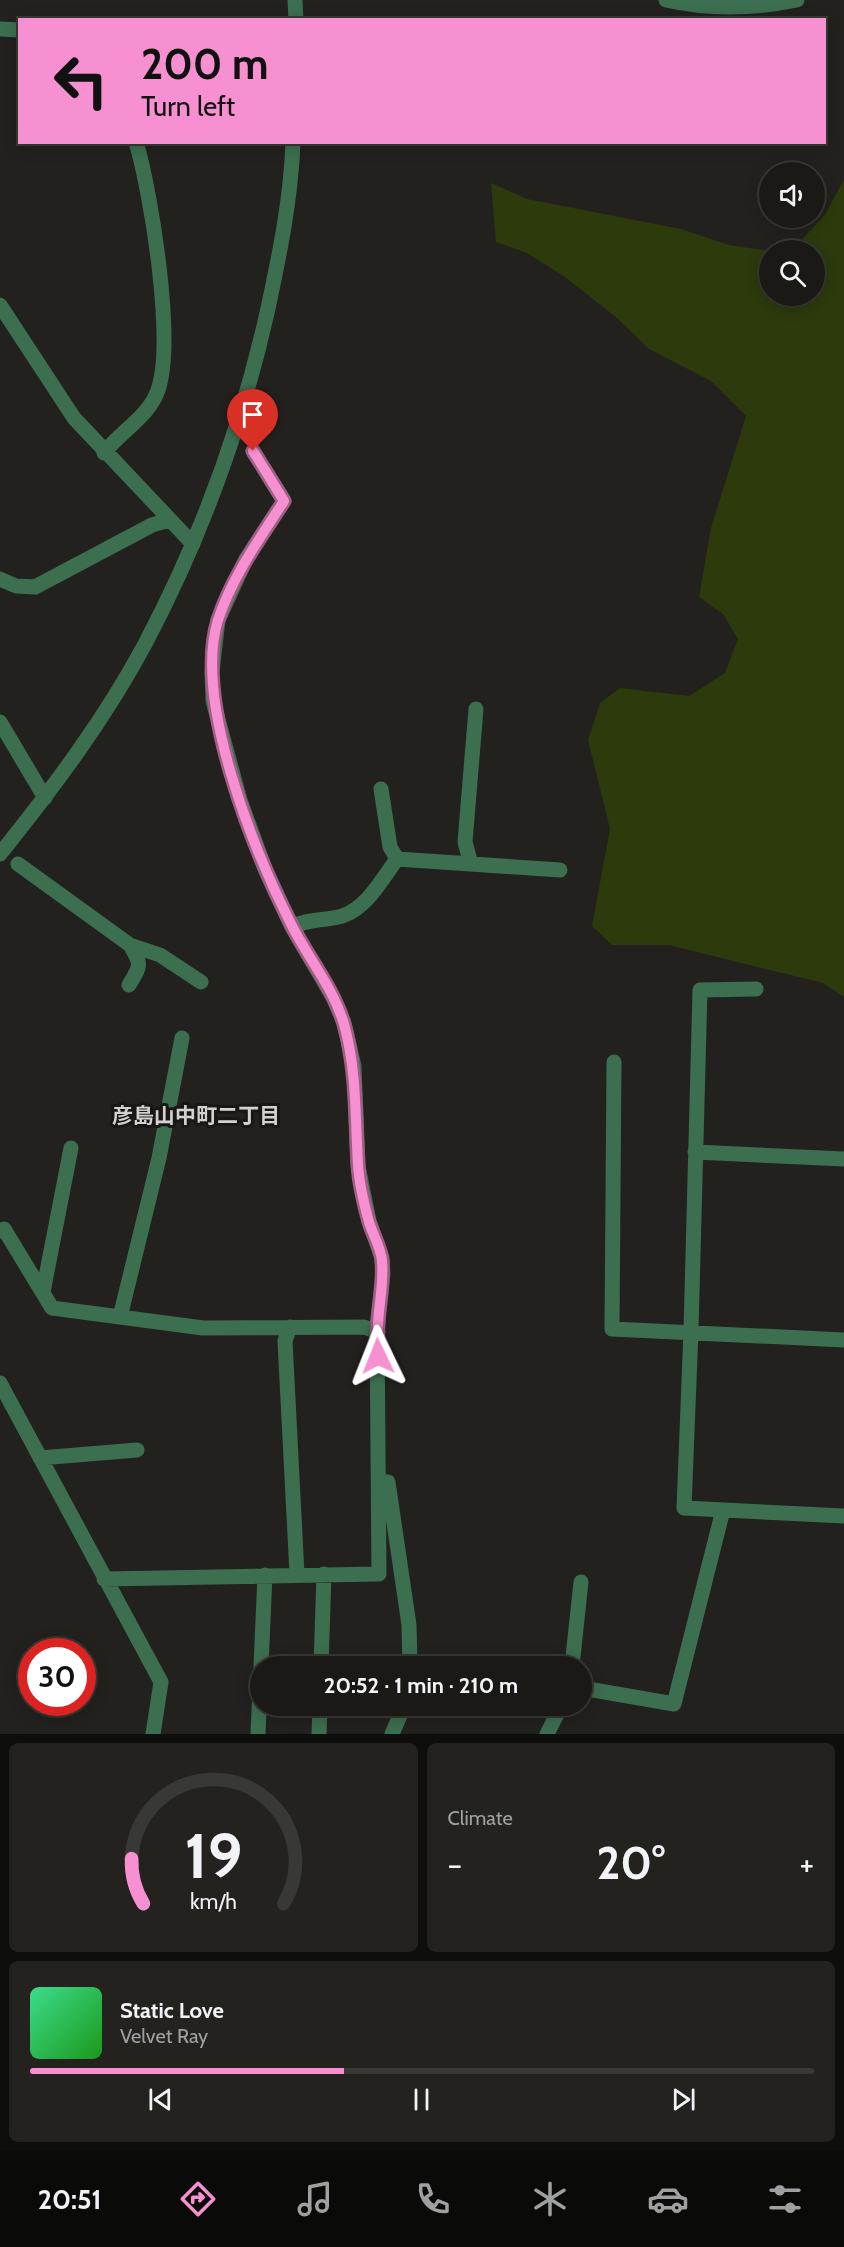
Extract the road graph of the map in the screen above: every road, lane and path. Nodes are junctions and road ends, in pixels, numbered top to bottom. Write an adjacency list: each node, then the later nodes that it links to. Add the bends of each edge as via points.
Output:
1 (295, 0): 5 (street)
2 (666, 0): 4 (street)
3 (797, 0): 4 (street, via 711,9)
4 (693, 3)
5 (296, 18)
6 (0, 29): 7 (street)
7 (18, 30)
8 (136, 144): 12 (street, via 153,214 163,331 160,386 149,407)
9 (293, 144): 14 (street, via 278,263 256,360 237,426)
10 (0, 305): 12 (street, via 74,418)
11 (253, 451): 25 (street, via 284,501 246,559 218,620 213,701 251,833)
12 (104, 453): 13 (street)
13 (169, 520): 14 (street); 15 (street, via 152,525 35,587 16,586)
14 (193, 544): 19 (street, via 144,646)
15 (0, 579)
16 (476, 709): 23 (street, via 465,842)
17 (0, 722): 19 (street)
18 (381, 789): 21 (street, via 390,847)
19 (45, 798): 20 (street)
20 (0, 854)
21 (397, 859): 23 (street); 25 (street, via 371,894 351,911 305,920)
22 (18, 864): 26 (street)
23 (471, 864): 24 (street)
24 (560, 870)
25 (292, 927): 40 (street, via 334,999 354,1066 358,1166 369,1221 382,1258)
26 (130, 945): 27 (street, via 160,955); 28 (street, via 140,968)
27 (201, 982)
28 (129, 985)
29 (756, 989): 33 (street, via 700,990)
30 (182, 1038): 37 (street, via 159,1158)
31 (614, 1062): 39 (street, via 612,1329)
32 (71, 1148): 36 (street)
33 (695, 1152): 34 (street); 39 (street)
34 (844, 1159)
35 (0, 1231): 36 (street, via 4,1229)
36 (42, 1292): 37 (street, via 52,1308)
37 (120, 1317): 38 (street, via 203,1328)
38 (290, 1327): 40 (street, via 364,1327); 48 (street, via 285,1341)
39 (691, 1331): 41 (street); 46 (street, via 684,1508)
40 (378, 1332): 45 (street)
41 (844, 1340)
42 (1, 1387): 44 (street)
43 (137, 1450): 44 (street)
44 (39, 1458): 51 (street)
45 (380, 1482): 49 (street, via 379,1574); 54 (street, via 388,1482 409,1625)
46 (723, 1510): 47 (street); 56 (street, via 674,1704)
47 (844, 1516)
48 (297, 1574): 49 (street); 50 (street)
49 (324, 1574): 53 (street)
50 (265, 1575): 51 (street); 61 (street)
51 (104, 1579): 60 (street, via 161,1682)
52 (581, 1582): 55 (street)
53 (321, 1656)
54 (410, 1656)
55 (573, 1656)
56 (592, 1690)
57 (320, 1716): 62 (street)
58 (400, 1716): 63 (street)
59 (556, 1716): 64 (street)
60 (153, 1734)
61 (258, 1734)
62 (319, 1734)
63 (392, 1734)
64 (547, 1734)

